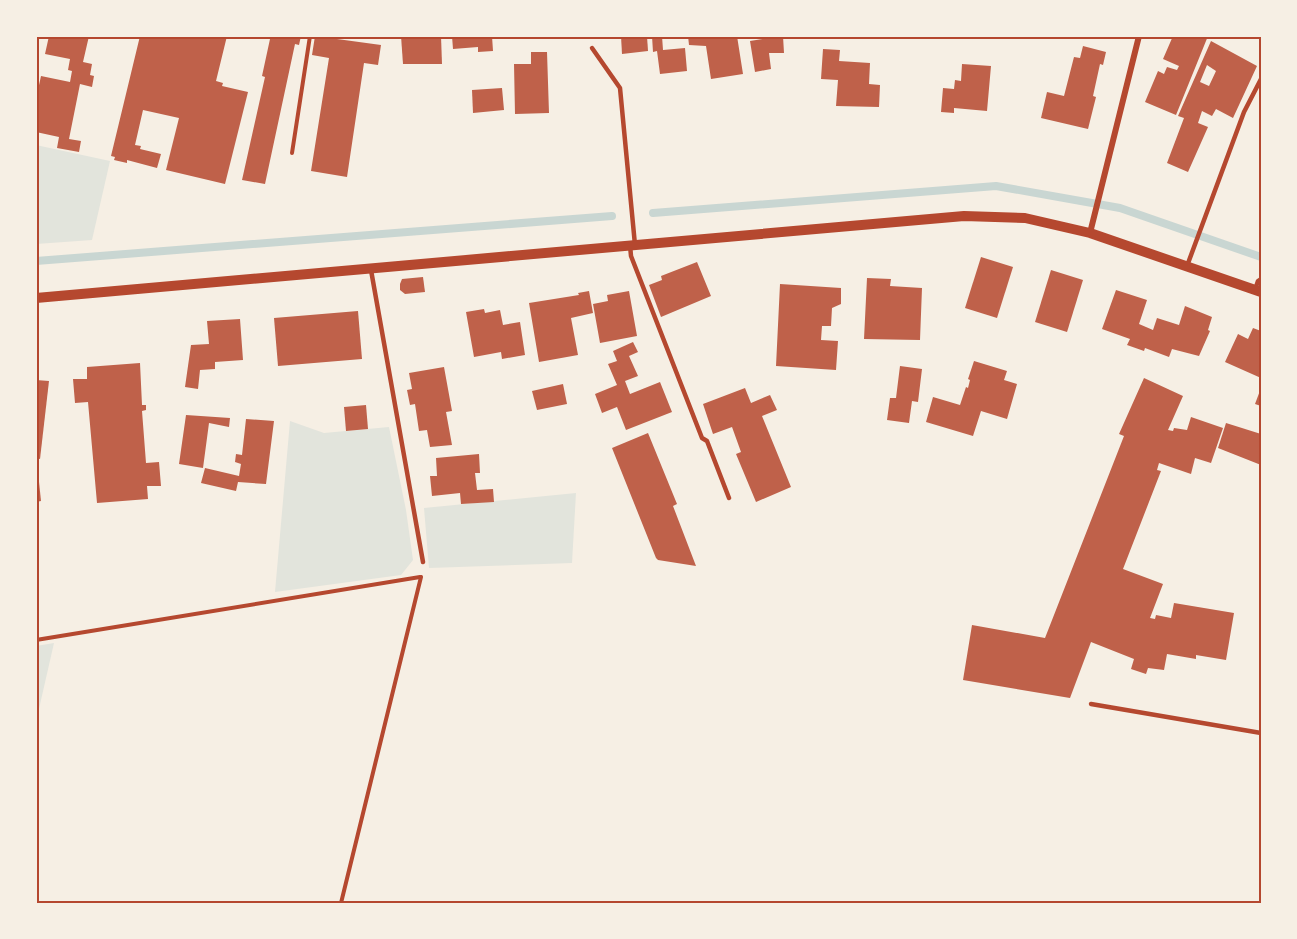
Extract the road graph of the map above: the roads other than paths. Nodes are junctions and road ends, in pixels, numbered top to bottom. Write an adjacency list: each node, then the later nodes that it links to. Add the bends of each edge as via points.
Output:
1 (1139, 36): 4 (street)
2 (592, 48): 5 (lane, via 620,88)
3 (1261, 79): 6 (lane, via 1244,112)
4 (1090, 233): 5 (street, via 1025,218 964,216); 6 (street)
5 (632, 245): 7 (street); 11 (lane, via 631,256)
6 (1187, 266): 9 (street)
7 (370, 268): 10 (street); 12 (lane)
8 (1261, 279): 9 (lane)
9 (1258, 291)
10 (36, 297)
11 (729, 498)
12 (423, 562)
13 (1091, 704): 14 (lane)
14 (1261, 733)

